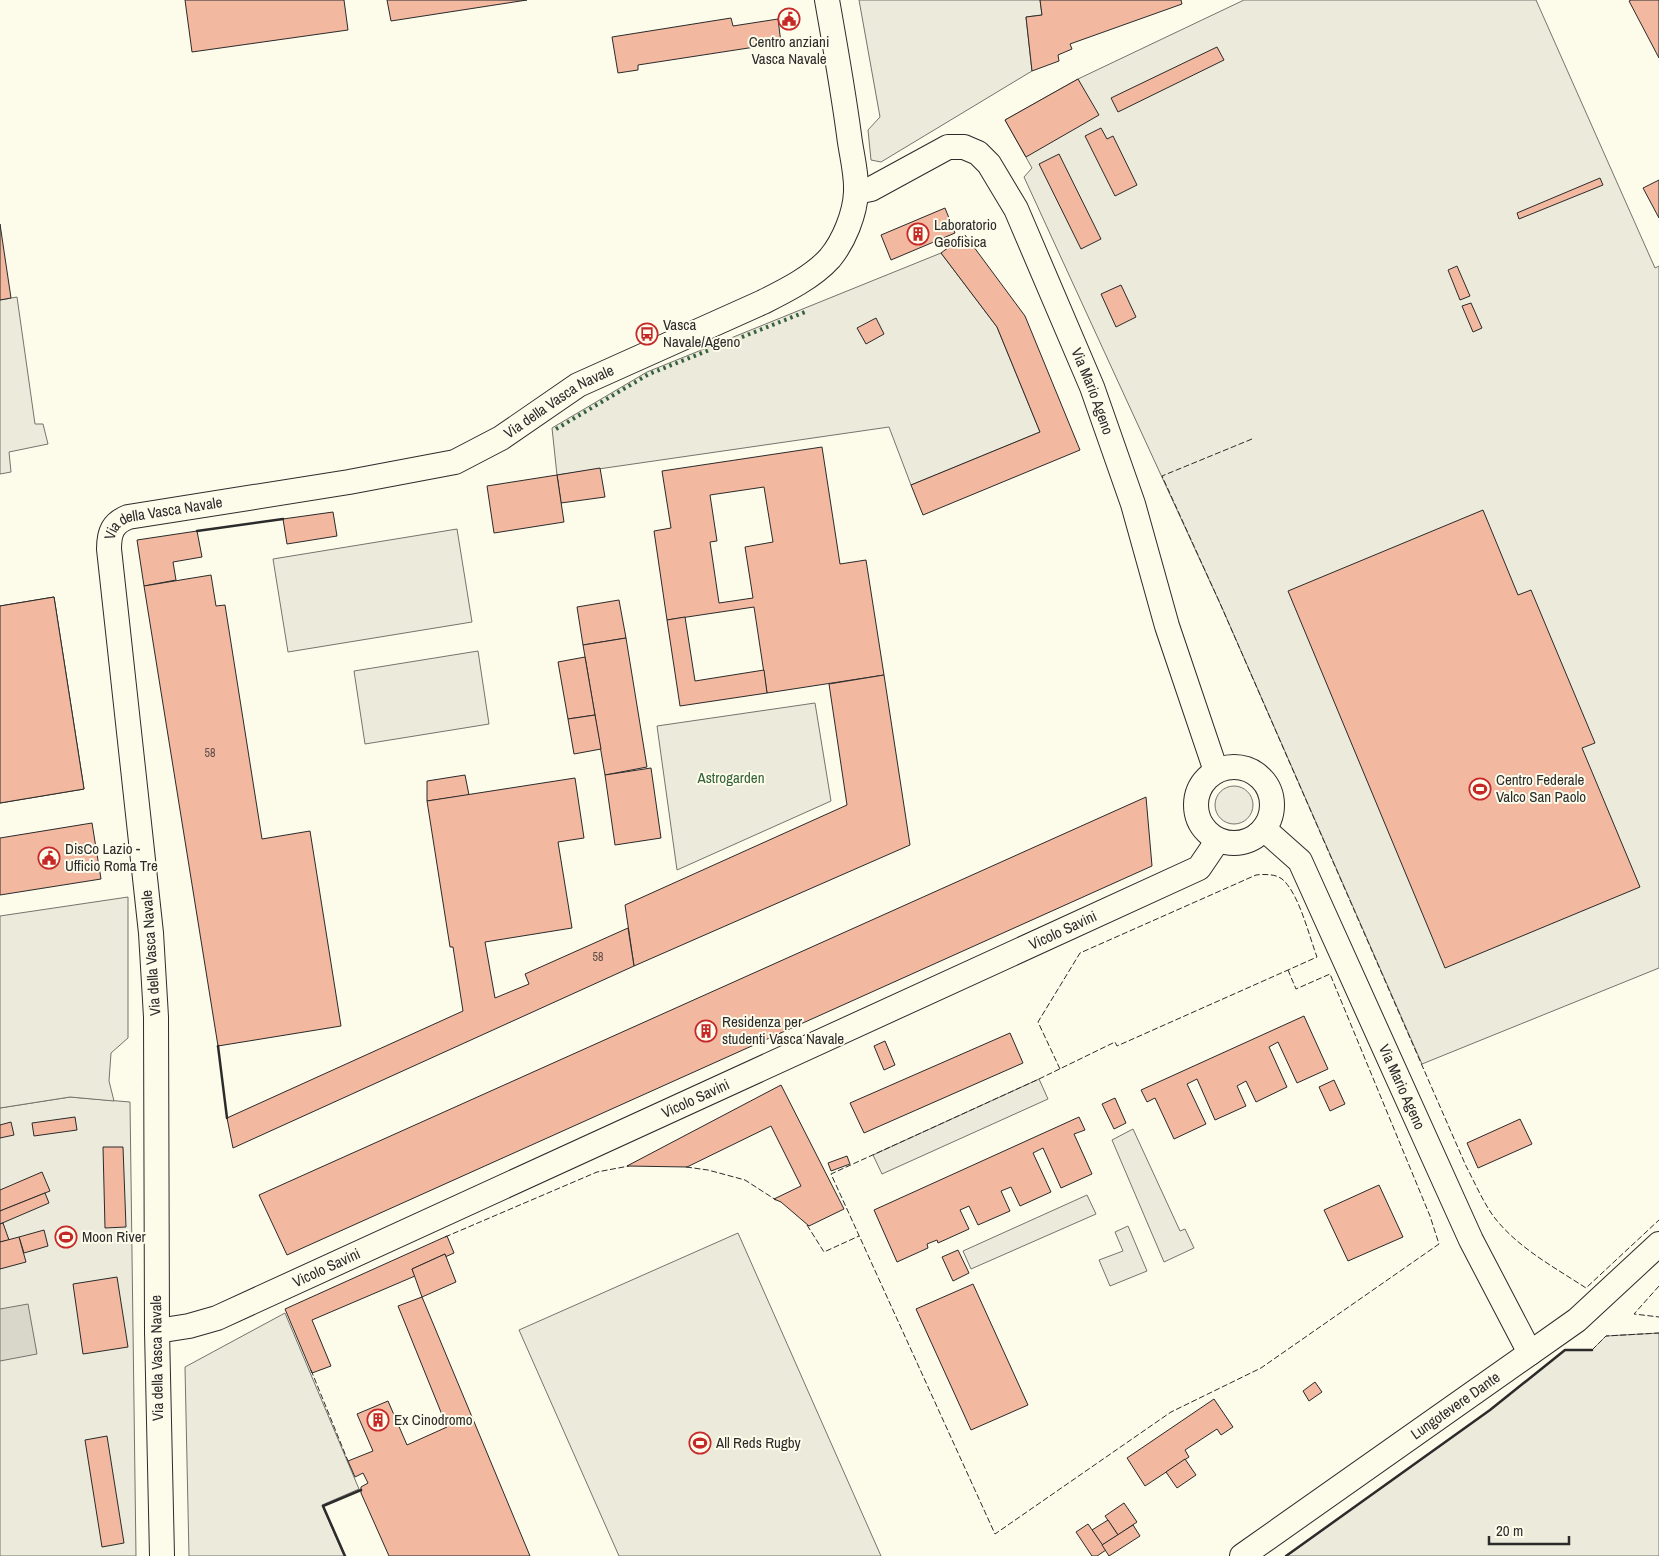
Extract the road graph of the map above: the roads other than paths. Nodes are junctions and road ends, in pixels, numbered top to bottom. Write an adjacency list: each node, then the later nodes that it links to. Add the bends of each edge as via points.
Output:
1 (827, 0): 2 (street, Via della Vasca Navale)
2 (856, 192): 3 (street, Via Mario Ageno, via 871,189 948,147 964,147 978,153 989,164 1016,209 1092,387 1133,504 1167,626); 7 (street, Via della Vasca Navale, via 841,241 828,259 804,278 763,302 578,386 501,438 455,462 128,517 112,528 109,549 151,933 156,1017)
3 (1216, 771): 4 (street, via 1241,768 1263,780 1273,805); 5 (street, via 1203,784 1196,801 1196,813 1200,824)
4 (1264, 829): 5 (street, via 1243,843); 8 (street, Via Mario Ageno, via 1300,861 1471,1240)
5 (1218, 840): 7 (street, Vicolo Savini, via 1199,868 226,1314 189,1326)
6 (1659, 1244): 8 (street, Lungotevere Dante, via 1577,1320)
7 (157, 1331): 9 (street, Via della Vasca Navale)
8 (1530, 1353): 10 (street, Lungotevere Dante)
9 (162, 1556)
10 (1242, 1556)

